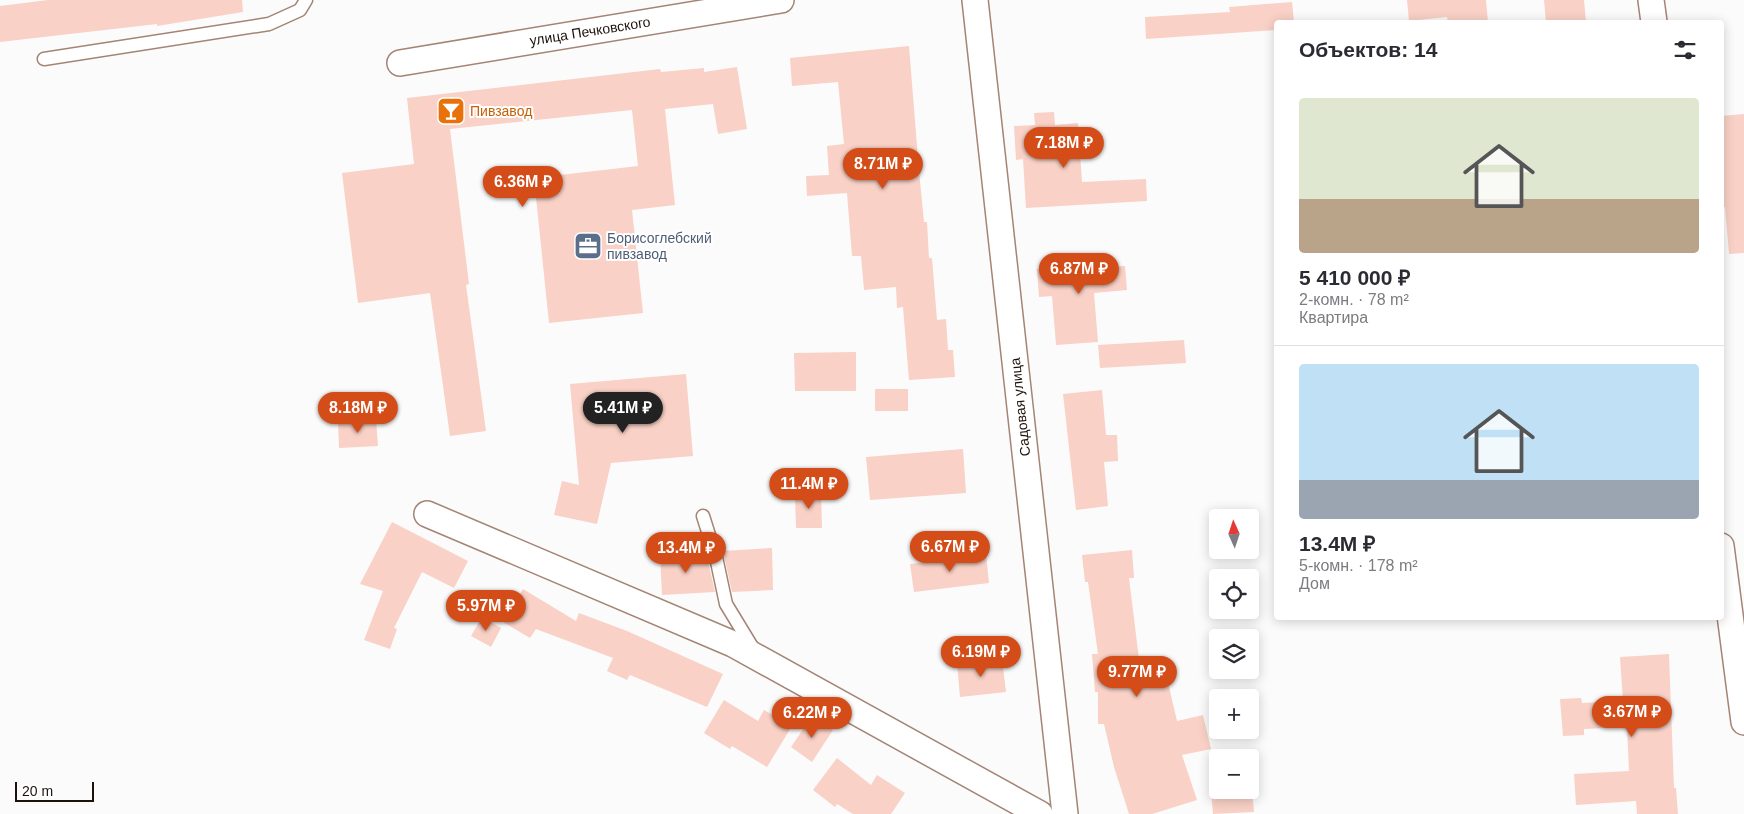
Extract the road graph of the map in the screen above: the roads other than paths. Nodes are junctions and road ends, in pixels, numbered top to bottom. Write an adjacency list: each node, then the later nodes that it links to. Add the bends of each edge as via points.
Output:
1 (306, 0): 6 (lane, via 300,10 269,24)
2 (781, 0): 7 (street, улица Печковского)
3 (975, 0): 14 (street, Садовая улица)
4 (1651, 0): 5 (street)
5 (1654, 20)
6 (44, 59)
7 (400, 62)
8 (427, 514): 11 (street, via 733,644)
9 (703, 516): 11 (lane, via 726,604)
10 (1724, 569): 12 (street)
11 (760, 659): 13 (street)
12 (1744, 722)
13 (1040, 814)
14 (1065, 814)

